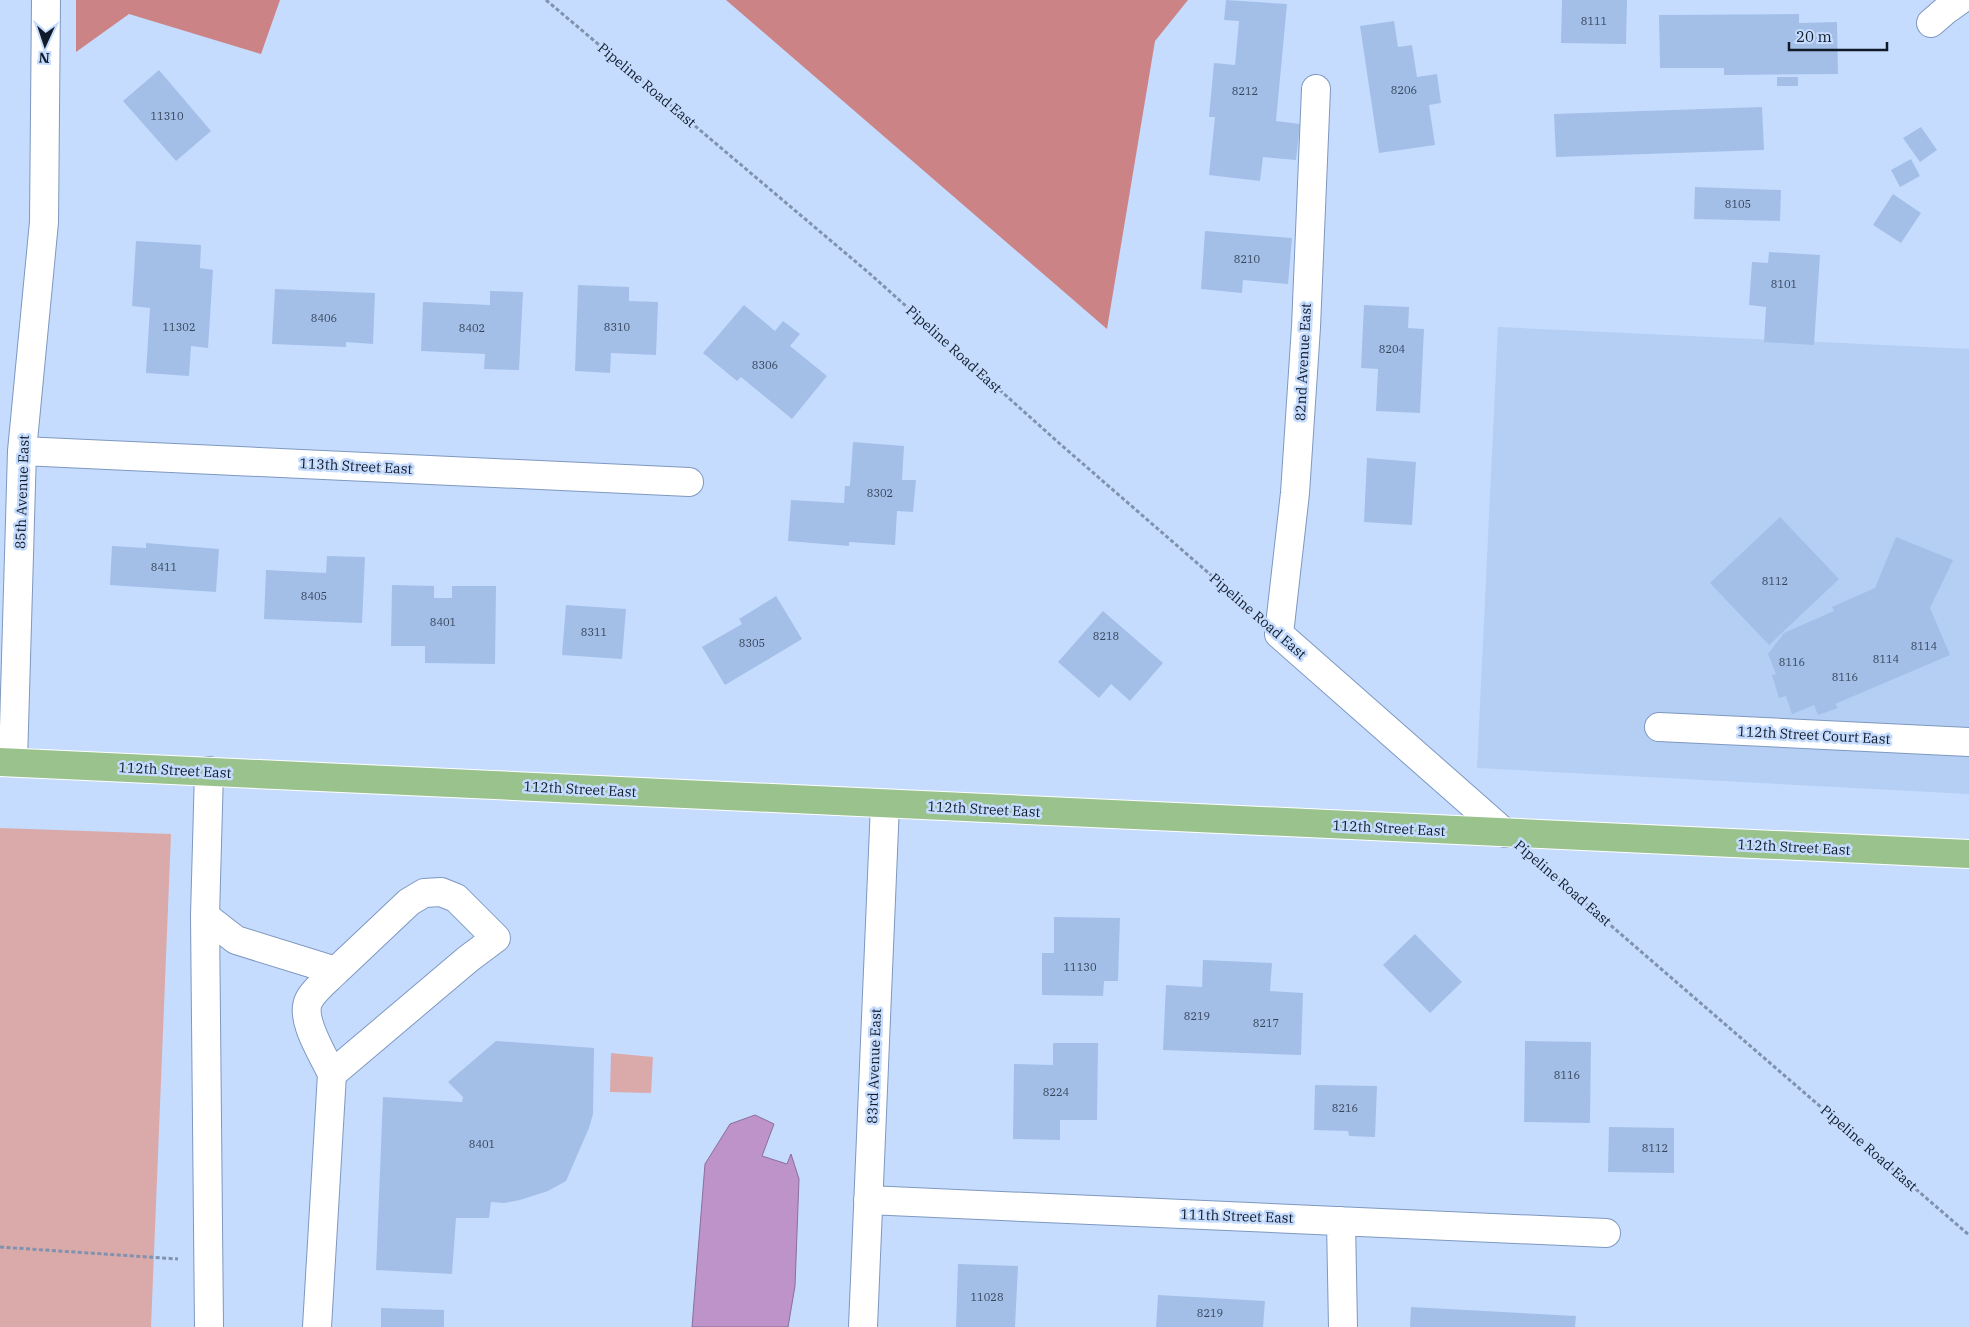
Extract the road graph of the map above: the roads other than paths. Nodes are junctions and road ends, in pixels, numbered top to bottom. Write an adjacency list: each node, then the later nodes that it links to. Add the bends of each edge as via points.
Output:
1 (46, 0): 5 (street, 85th Avenue East, via 44,222)
2 (1960, 0): 3 (street)
3 (1931, 23)
4 (1316, 88): 8 (street, 82nd Avenue East, via 1306,337 1295,493)
5 (22, 451): 6 (street, 113th Street East); 7 (street, 85th Avenue East)
6 (689, 482)
7 (9, 590): 11 (street, 85th Avenue East)
8 (1279, 634): 14 (street, Pipeline Road East)
9 (1659, 727): 10 (street, 112th Street Court East)
10 (1969, 742)
11 (6, 762): 12 (main road, 112th Street East)
12 (209, 772): 13 (main road, 112th Street East); 16 (street)
13 (885, 804): 14 (main road, 112th Street East); 19 (street, 83rd Avenue East)
14 (1505, 833): 15 (main road, 112th Street East)
15 (1969, 854)
16 (205, 916): 17 (street, via 236,940); 22 (street)
17 (336, 971): 18 (street, via 309,998 306,1008 307,1021); 18 (street, via 409,902 424,893 441,892 456,898 496,938)
18 (332, 1074): 23 (street)
19 (868, 1200): 20 (street, 111th Street East); 24 (street, 83rd Avenue East)
20 (1341, 1221): 21 (street, 111th Street East); 25 (street)
21 (1606, 1232)
22 (209, 1327)
23 (317, 1327)
24 (863, 1327)
25 (1343, 1327)

